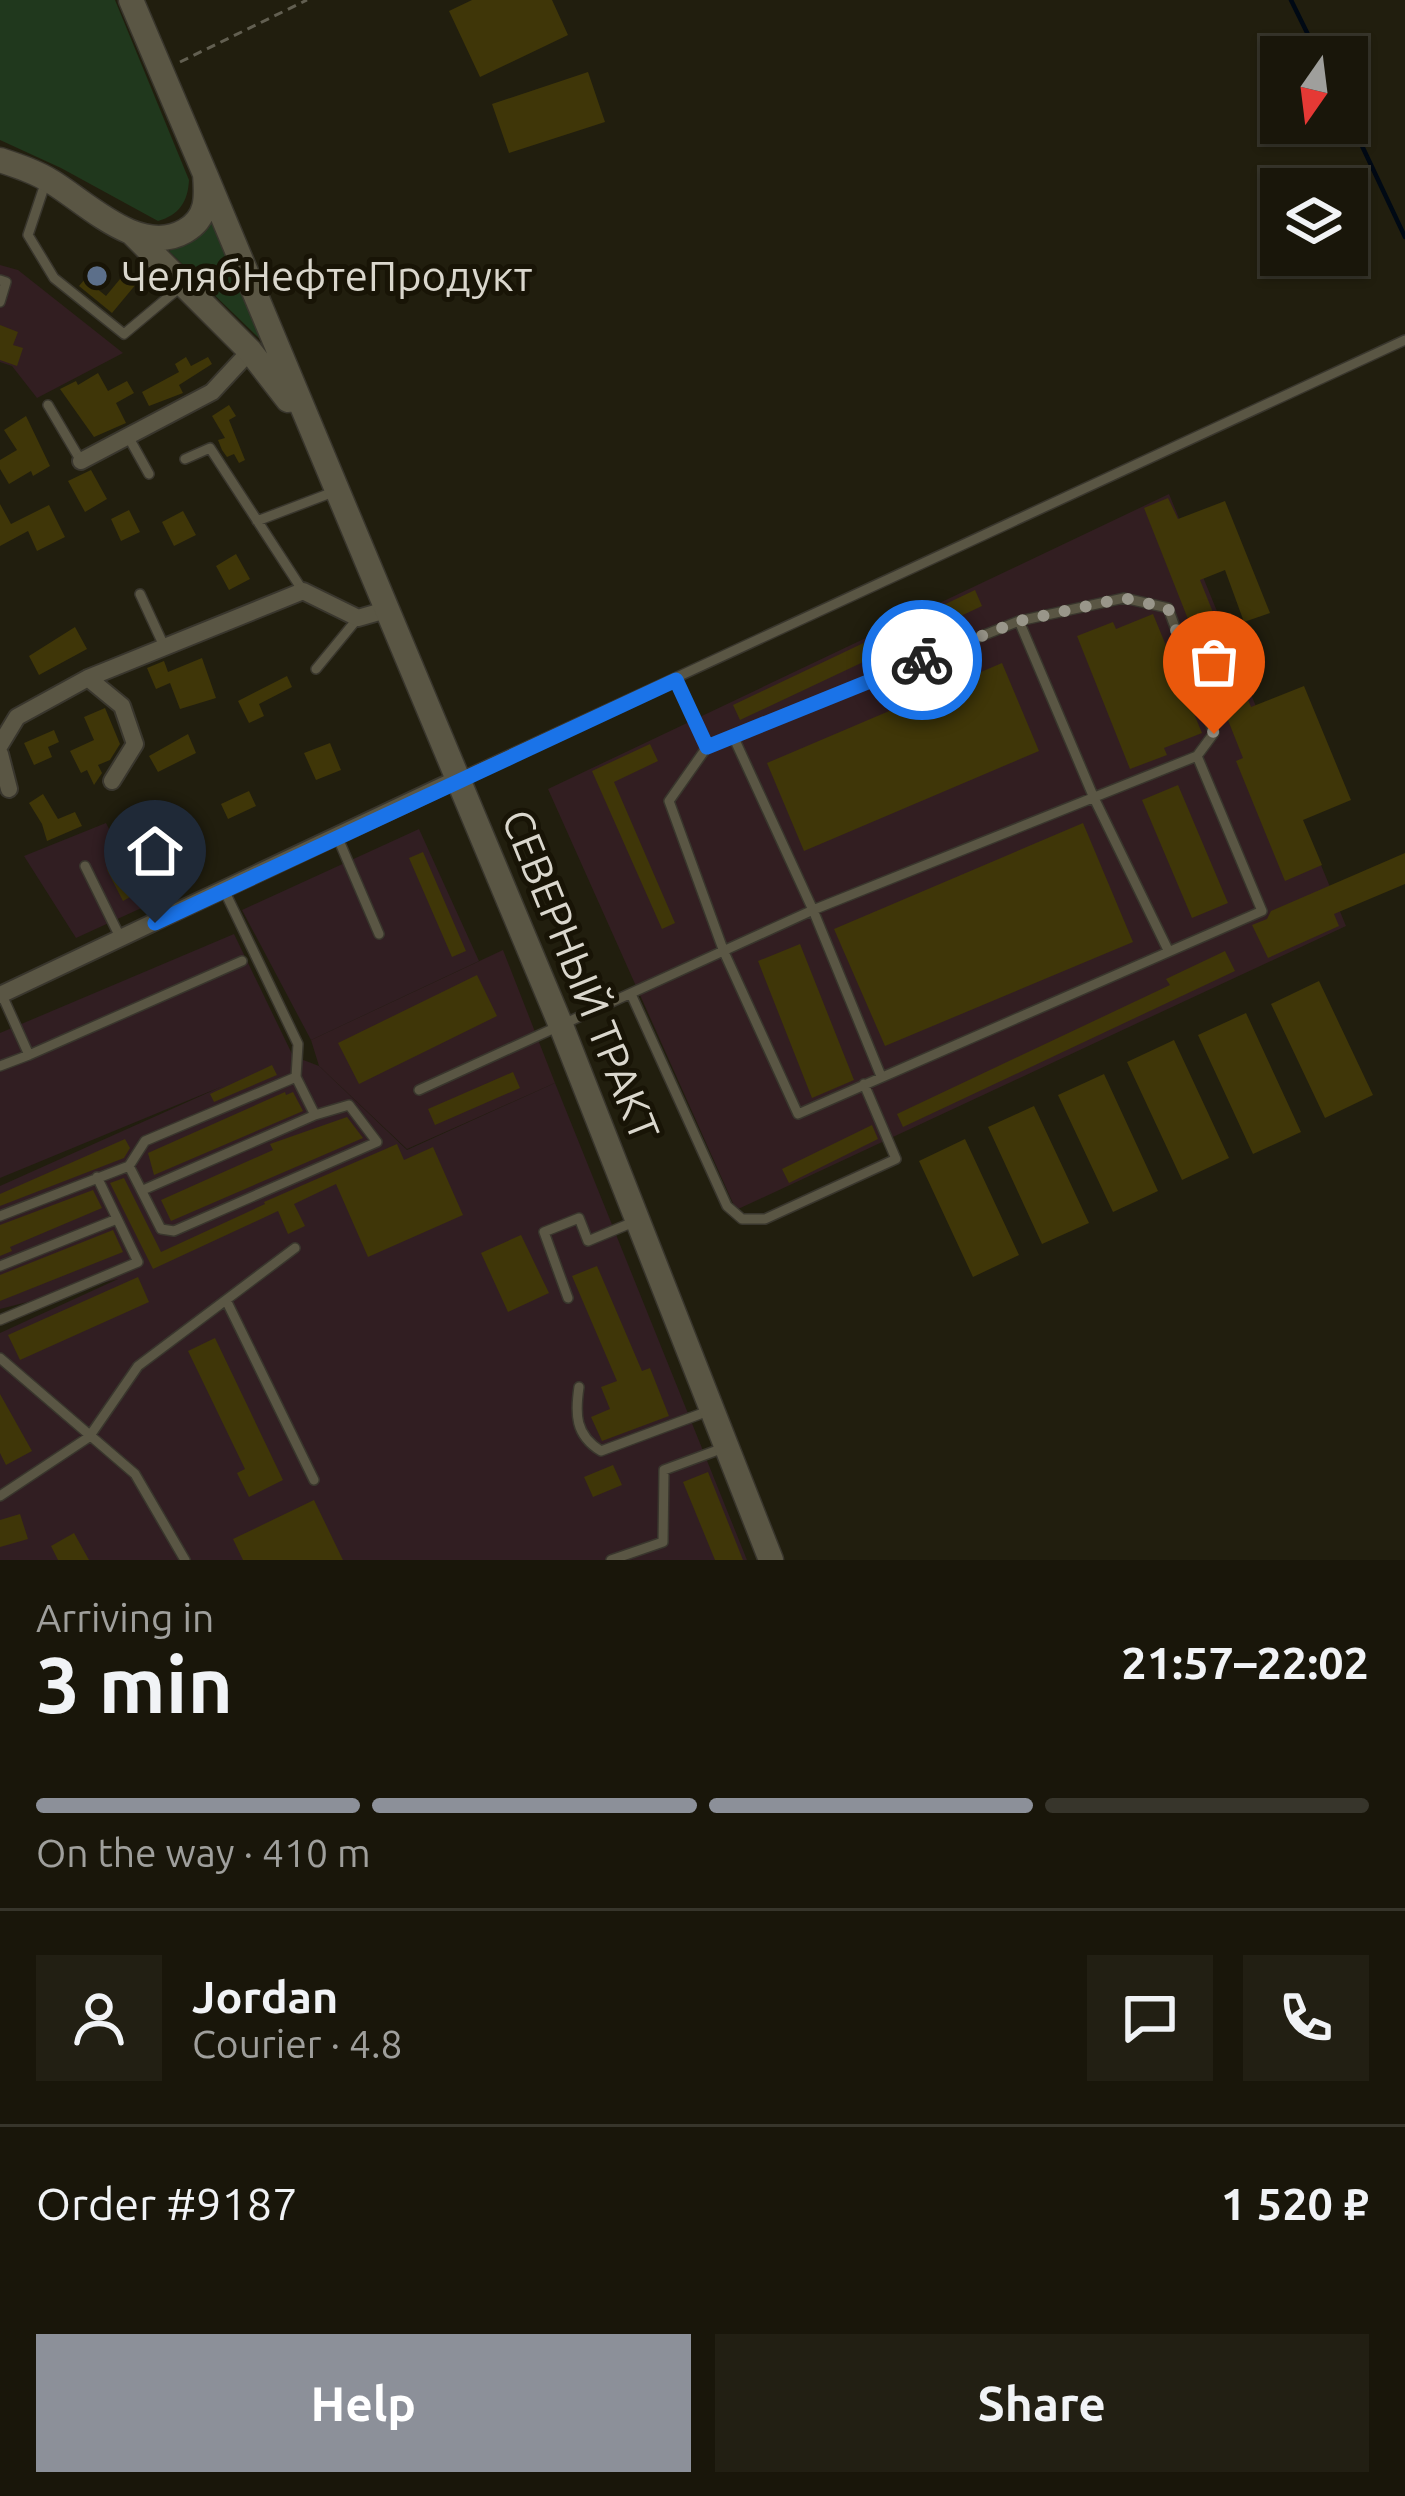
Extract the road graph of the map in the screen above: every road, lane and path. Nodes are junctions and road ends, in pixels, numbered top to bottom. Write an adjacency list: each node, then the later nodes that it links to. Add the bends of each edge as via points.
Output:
1 (131, 0): 3 (main road, СЕВЕРНЫЙ ТРАКТ)
2 (307, 0): 3 (path)
3 (162, 70): 5 (main road, СЕВЕРНЫЙ ТРАКТ)
4 (0, 160): 6 (main road, СЕВЕРНЫЙ ТРАКТ)
5 (205, 174): 7 (main road, via 207,201 192,226 167,238); 14 (main road, СЕВЕРНЫЙ ТРАКТ)
6 (47, 179): 7 (main road, СЕВЕРНЫЙ ТРАКТ); 9 (lane, via 28,235 54,278 124,334)
7 (130, 232): 9 (main road, СЕВЕРНЫЙ ТРАКТ)
8 (0, 280): 10 (lane)
9 (185, 283): 12 (main road, СЕВЕРНЫЙ ТРАКТ)
10 (0, 302)
11 (1405, 340): 29 (lane)
12 (250, 351): 14 (main road, СЕВЕРНЫЙ ТРАКТ); 15 (street, via 212,392)
13 (48, 405): 17 (lane)
14 (307, 424): 19 (main road, СЕВЕРНЫЙ ТРАКТ)
15 (129, 438): 17 (street); 18 (lane)
16 (185, 459): 20 (lane, via 210,448)
17 (81, 460)
18 (149, 475)
19 (336, 491): 20 (lane); 23 (main road, СЕВЕРНЫЙ ТРАКТ)
20 (257, 520): 21 (lane)
21 (302, 591): 24 (street); 26 (street)
22 (140, 594): 26 (lane)
23 (386, 610): 24 (street); 34 (main road, СЕВЕРНЫЙ ТРАКТ)
24 (358, 618): 27 (lane)
25 (1019, 621): 30 (lane); 33 (lane, via 1124,598 1168,608 1214,734); 37 (lane)
26 (164, 646): 28 (street)
27 (316, 669)
28 (88, 678): 32 (street, via 17,717); 35 (street, via 122,706 135,744)
29 (676, 680): 31 (lane); 34 (lane)
30 (733, 736): 31 (lane); 41 (lane)
31 (707, 747): 45 (lane, via 669,801)
32 (0, 750): 36 (street)
33 (1197, 756): 37 (lane); 44 (lane, via 1262,911)
34 (459, 778): 38 (street); 49 (main road, СЕВЕРНЫЙ ТРАКТ)
35 (112, 782)
36 (4, 796)
37 (1094, 798): 41 (lane); 44 (lane)
38 (337, 836): 40 (street); 42 (lane)
39 (85, 866): 43 (lane)
40 (224, 890): 43 (street); 53 (lane, via 298,1044)
41 (813, 910): 45 (lane); 52 (lane)
42 (379, 934)
43 (121, 939): 48 (street)
44 (1168, 950): 52 (lane)
45 (724, 952): 47 (lane); 54 (lane, via 798,1114)
46 (242, 961): 50 (lane)
47 (632, 994): 49 (lane); 54 (lane, via 728,1206 742,1219 765,1219 896,1159)
48 (1, 995): 50 (lane)
49 (562, 1028): 55 (lane); 62 (main road, СЕВЕРНЫЙ ТРАКТ)
50 (29, 1055): 51 (lane)
51 (0, 1066)
52 (880, 1076): 54 (lane)
53 (296, 1077): 56 (lane); 57 (lane, via 145,1141)
54 (864, 1084)
55 (419, 1090)
56 (315, 1115): 59 (lane); 59 (lane, via 349,1106 377,1142 174,1231 161,1228)
57 (129, 1166): 58 (lane); 59 (lane)
58 (97, 1178): 60 (lane); 61 (lane)
59 (143, 1190)
60 (0, 1216)
61 (117, 1220): 64 (lane); 67 (lane, via 138,1262)
62 (636, 1221): 65 (lane, via 588,1241 579,1218 544,1232); 70 (main road, СЕВЕРНЫЙ ТРАКТ)
63 (296, 1248): 66 (lane)
64 (0, 1266)
65 (568, 1298)
66 (226, 1300): 71 (lane, via 138,1366); 73 (lane)
67 (0, 1320)
68 (0, 1358): 71 (lane)
69 (579, 1387): 70 (lane, via 575,1416 586,1442 601,1450)
70 (711, 1410): 72 (main road, СЕВЕРНЫЙ ТРАКТ)
71 (89, 1437): 74 (lane); 75 (lane, via 135,1474)
72 (726, 1448): 76 (lane, via 664,1470 663,1542); 77 (main road, СЕВЕРНЫЙ ТРАКТ)
73 (314, 1480)
74 (1, 1492)
75 (184, 1560)
76 (610, 1560)
77 (771, 1560)

